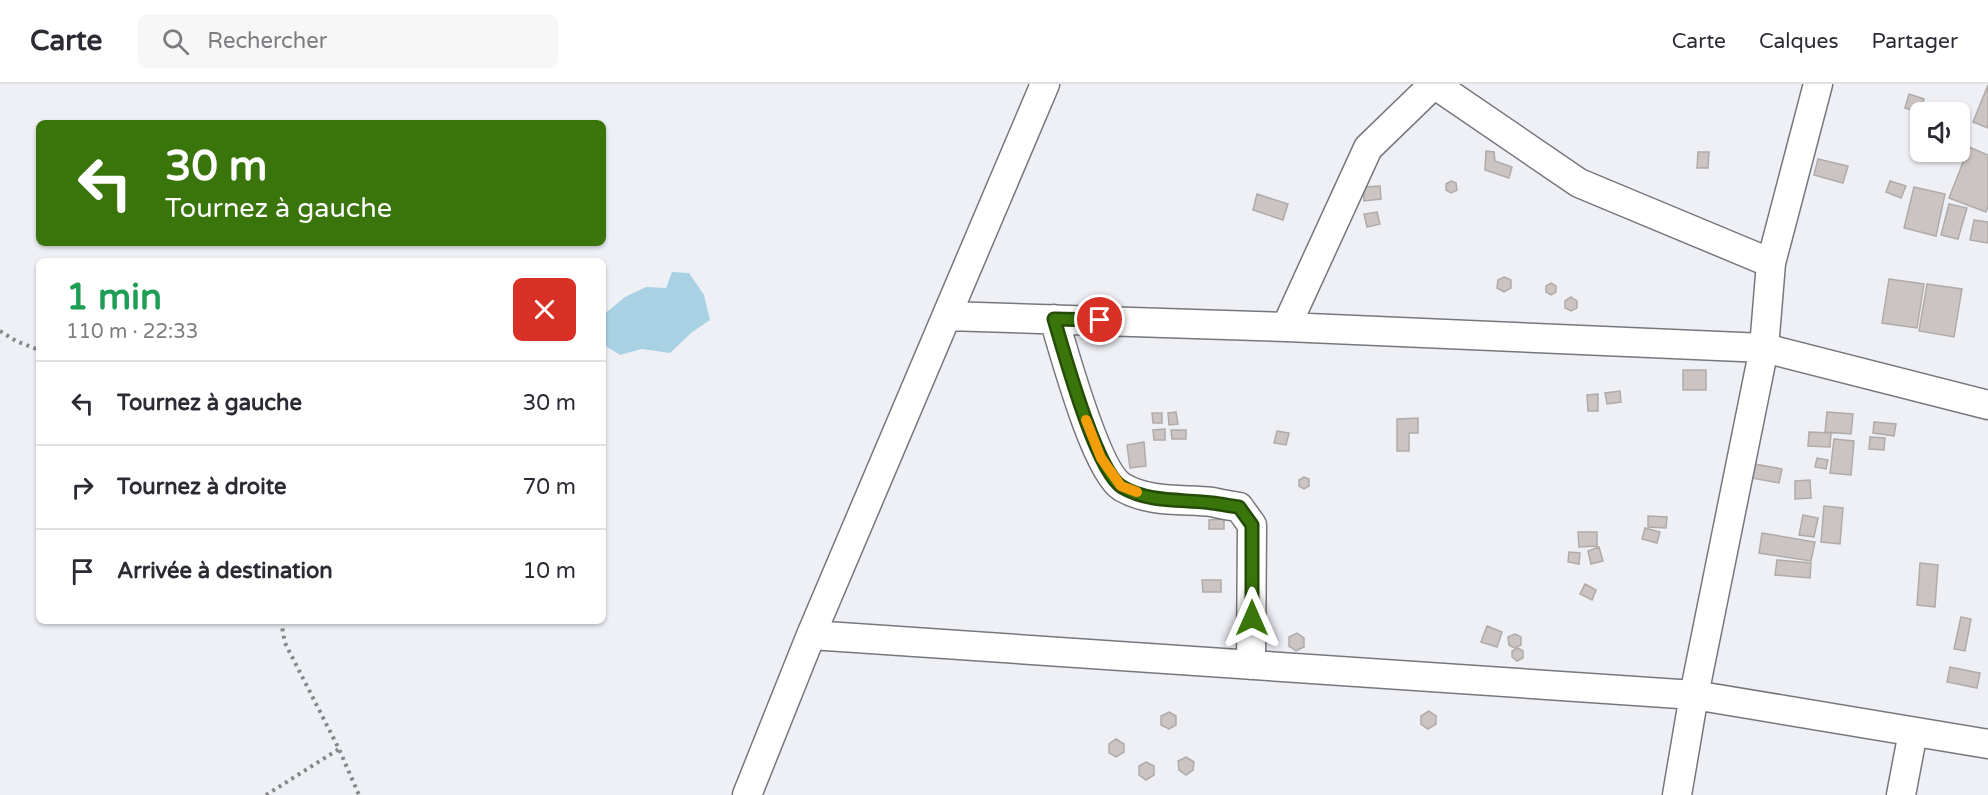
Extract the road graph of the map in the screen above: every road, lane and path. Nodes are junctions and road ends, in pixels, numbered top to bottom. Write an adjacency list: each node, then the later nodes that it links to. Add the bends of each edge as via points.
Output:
1 (1045, 84): 4 (street)
2 (1818, 84): 3 (street)
3 (1771, 263): 6 (street, via 1579,183 1434,84 1368,148); 8 (street)
4 (946, 316): 5 (street); 12 (street)
5 (1054, 319): 6 (street); 13 (street, via 1090,432 1101,458 1121,486 1154,498 1239,507 1252,525)
6 (1287, 327): 8 (street)
7 (0, 331): 9 (path)
8 (1764, 348): 10 (street); 14 (street)
9 (36, 349)
10 (1988, 405)
11 (282, 624): 17 (path, via 285,643)
12 (811, 635): 13 (street); 20 (street)
13 (1251, 665): 14 (street)
14 (1694, 695): 15 (street); 21 (street)
15 (1913, 732): 16 (street); 22 (street)
16 (1988, 744)
17 (339, 749): 18 (path); 19 (path)
18 (266, 795)
19 (359, 795)
20 (747, 795)
21 (1677, 795)
22 (1901, 795)

